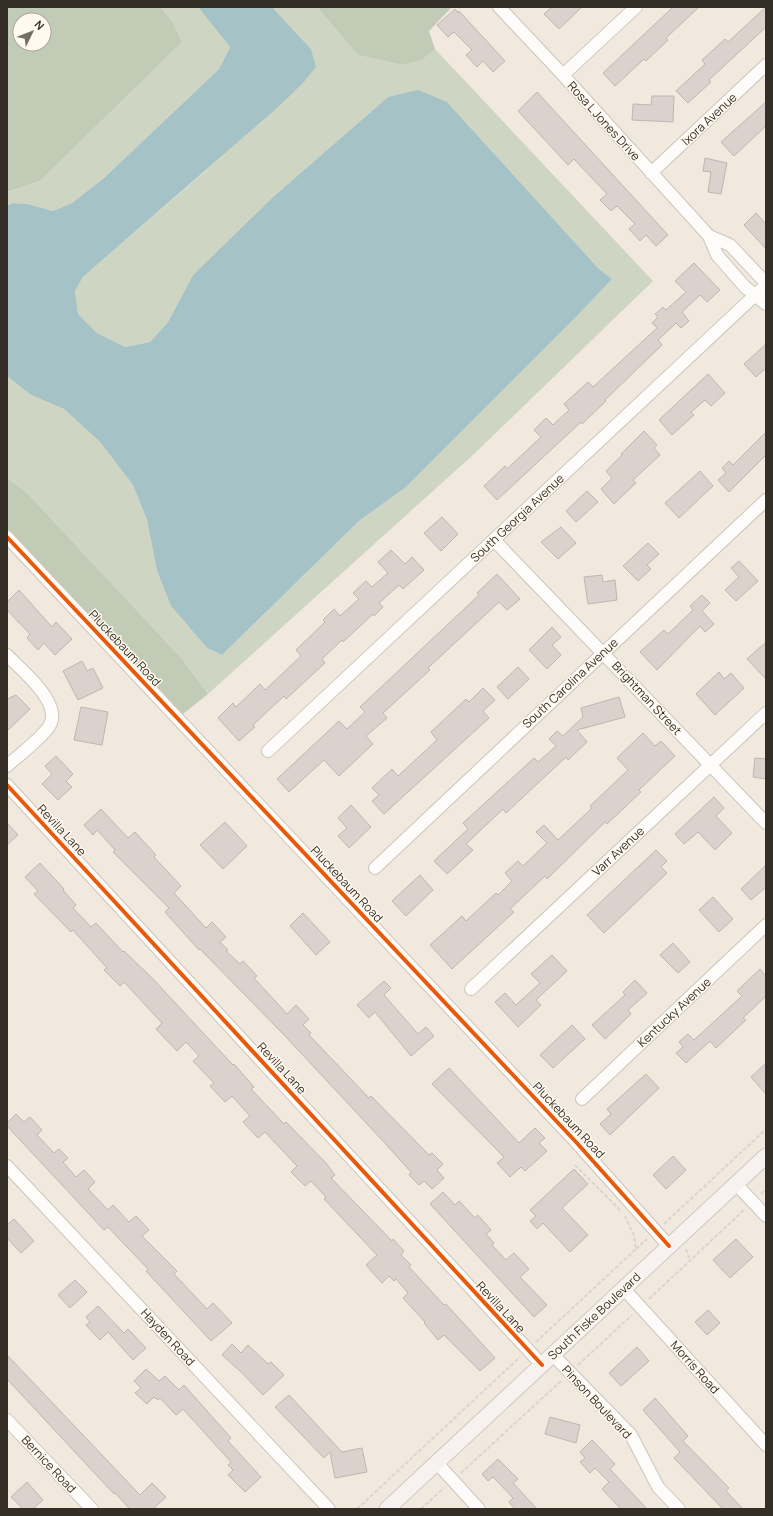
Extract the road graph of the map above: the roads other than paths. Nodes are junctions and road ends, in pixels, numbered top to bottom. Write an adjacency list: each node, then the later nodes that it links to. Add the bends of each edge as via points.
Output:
1 (499, 7): 4 (street, Rosa L Jones Drive)
2 (636, 7): 4 (street)
3 (766, 65): 5 (street, Ixora Avenue)
4 (563, 75): 5 (street, Rosa L Jones Drive)
5 (651, 173): 6 (street, Rosa L Jones Drive)
6 (709, 236): 7 (street, Rosa L Jones Drive, via 730,245); 8 (street, Rosa L Jones Drive, via 717,255)
7 (766, 284): 8 (street, South Georgia Avenue)
8 (755, 295): 9 (street, Rosa L Jones Drive); 12 (street, South Georgia Avenue)
9 (766, 304)
10 (766, 500): 13 (street, South Carolina Avenue)
11 (7, 537): 29 (street, Pluckebaum Road, via 576,1142)
12 (494, 540): 13 (street, Brightman Street); 16 (street, South Georgia Avenue)
13 (603, 652): 17 (street, Brightman Street); 21 (street, South Carolina Avenue)
14 (7, 655): 18 (street, via 48,699 53,713 49,727)
15 (766, 713): 17 (street, Varr Avenue)
16 (268, 751)
17 (710, 765): 20 (street, Brightman Street); 23 (street, Varr Avenue)
18 (7, 766)
19 (7, 785): 32 (street, Revilla Lane)
20 (766, 823)
21 (375, 868)
22 (766, 925): 24 (street, Kentucky Avenue)
23 (471, 989)
24 (582, 1099)
25 (766, 1156): 27 (main road, South Fiske Boulevard)
26 (7, 1166): 37 (street, Hayden Road)
27 (736, 1184): 28 (street); 29 (main road, South Fiske Boulevard)
28 (766, 1216)
29 (669, 1246): 30 (main road, South Fiske Boulevard)
30 (624, 1289): 31 (main road, South Fiske Boulevard); 34 (street, Morris Road)
31 (553, 1355): 32 (main road, South Fiske Boulevard); 40 (street, Pinson Boulevard, via 631,1435 658,1487)
32 (542, 1365): 35 (main road, South Fiske Boulevard)
33 (7, 1420): 36 (street, Bernice Road)
34 (766, 1445)
35 (437, 1463): 38 (main road, South Fiske Boulevard); 39 (street)
36 (92, 1509)
37 (329, 1509)
38 (387, 1509)
39 (479, 1509)
40 (679, 1509)

